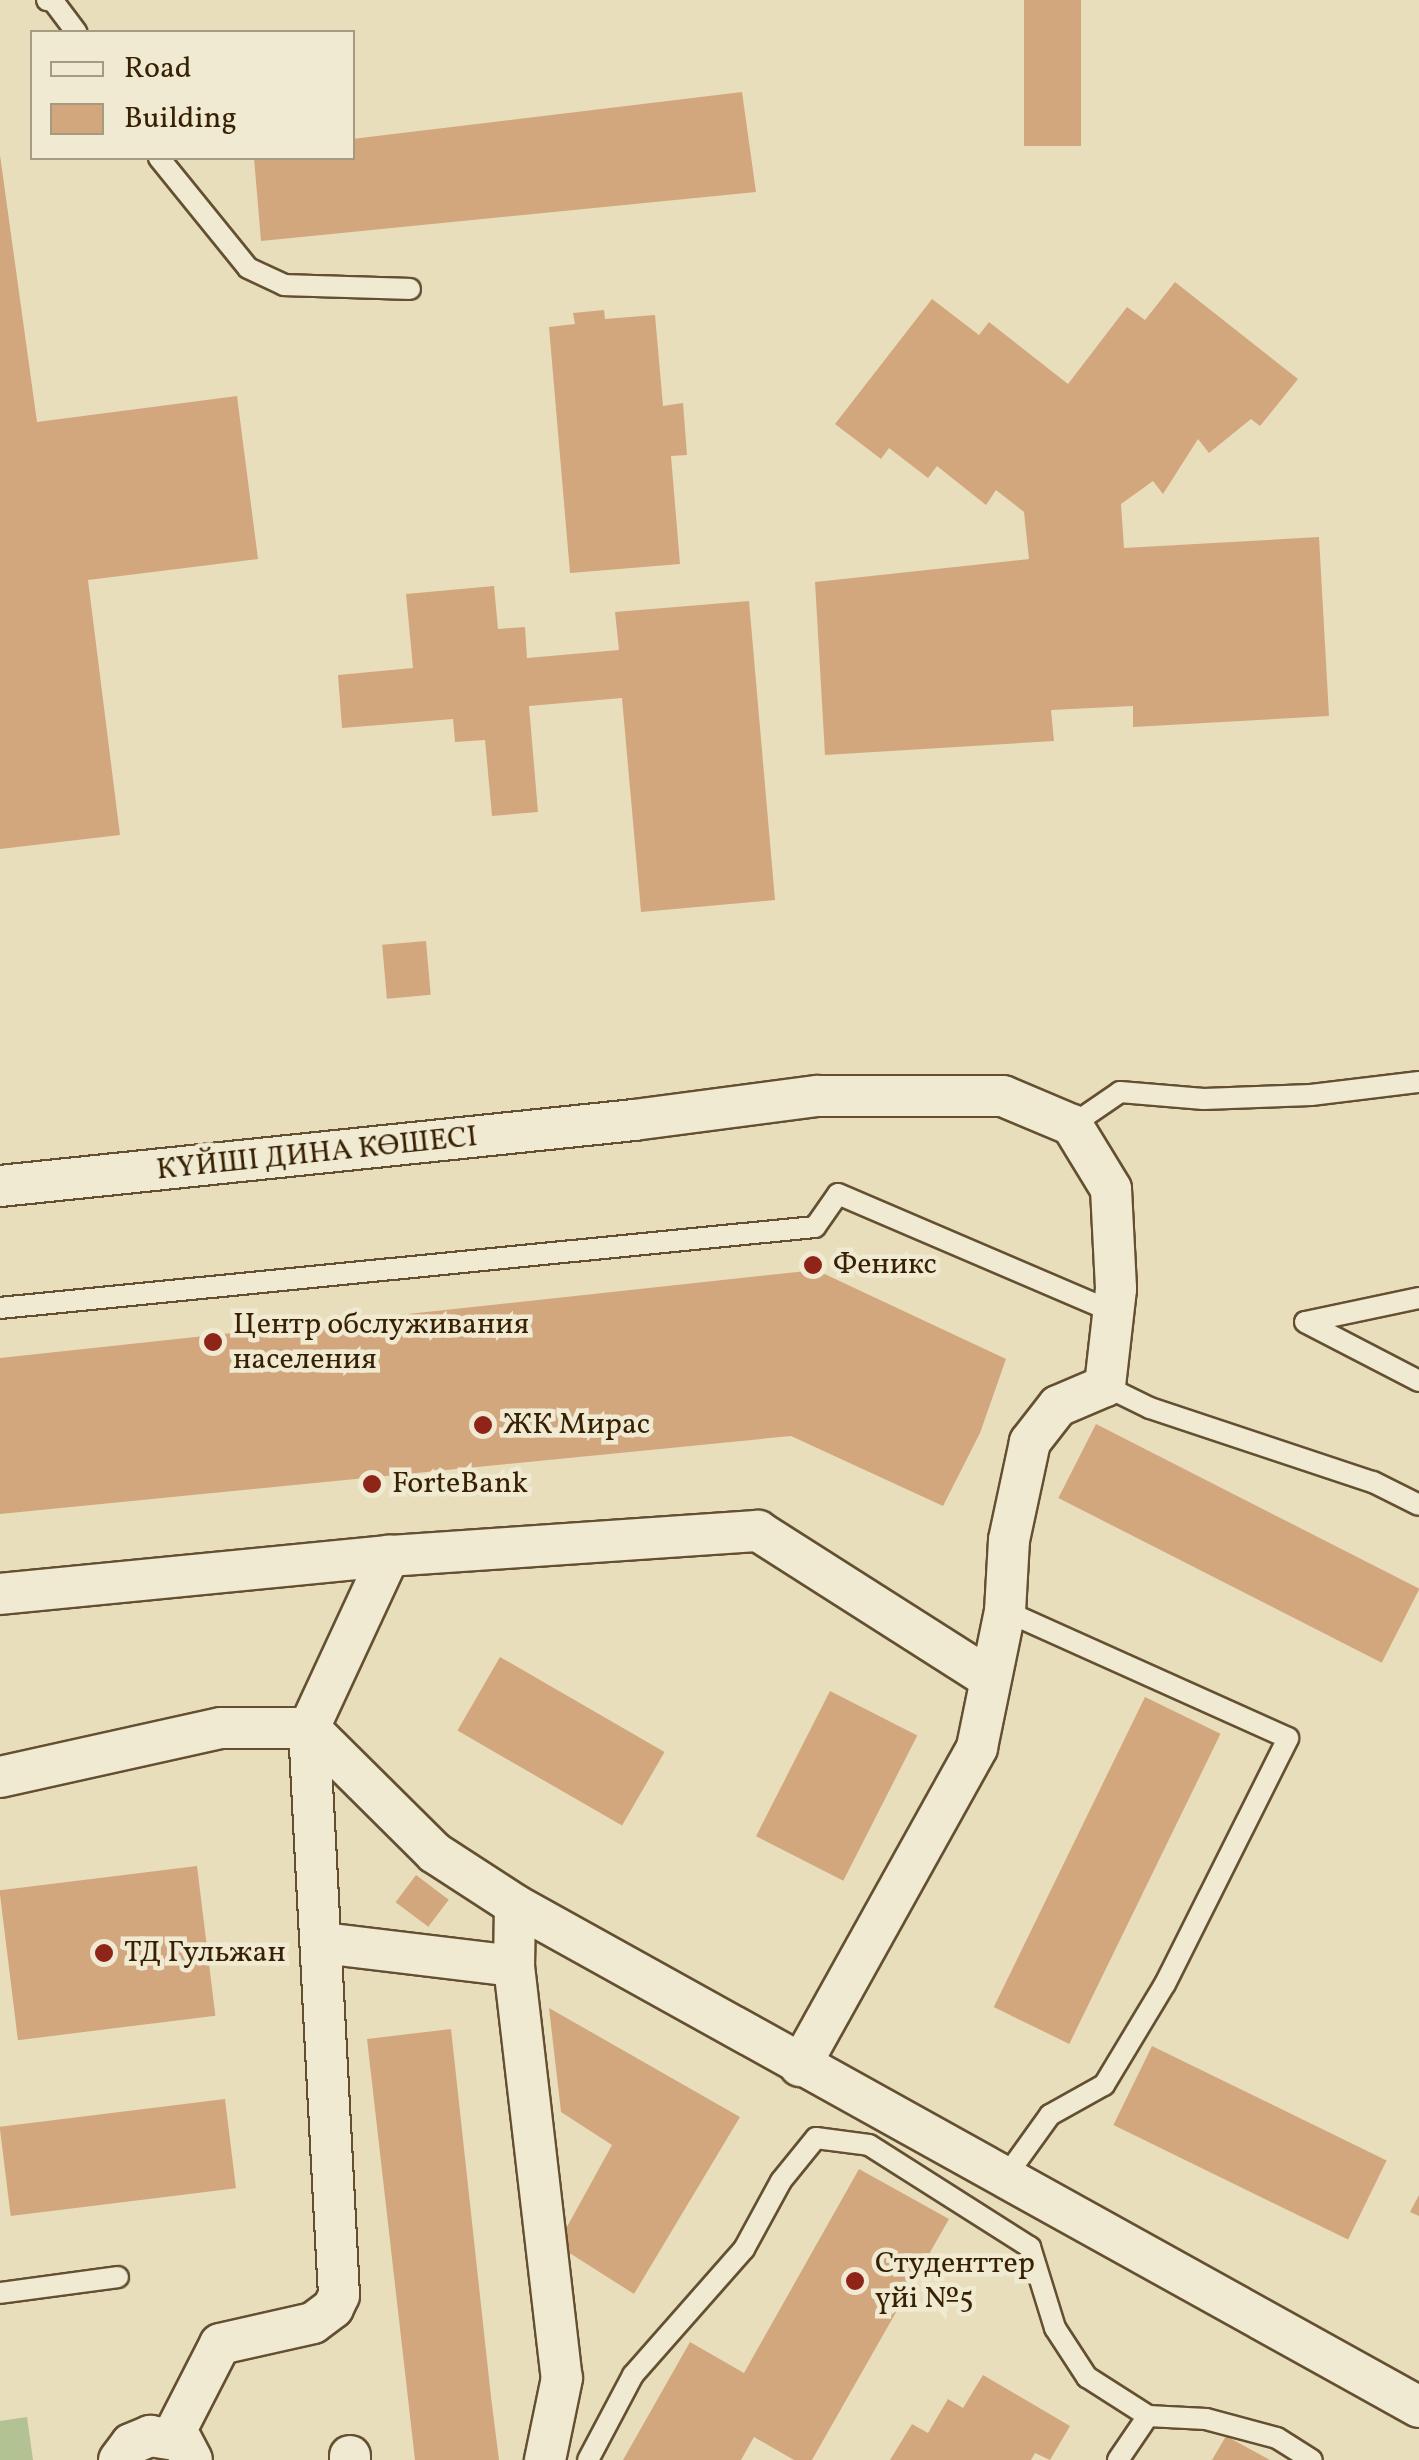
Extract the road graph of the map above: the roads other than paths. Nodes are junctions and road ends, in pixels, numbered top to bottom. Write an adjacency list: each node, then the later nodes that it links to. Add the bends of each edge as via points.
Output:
1 (47, 0): 2 (lane)
2 (74, 30)
3 (161, 160): 4 (lane, via 248,268 284,284)
4 (410, 289)
5 (1419, 1082): 6 (lane, via 1204,1099 1120,1092)
6 (1072, 1124): 7 (street, КҮЙШІ ДИНА КӨШЕСІ, via 1003,1096 816,1096); 10 (street, via 1111,1189)
7 (0, 1186)
8 (1419, 1298): 11 (lane, via 1305,1322)
9 (0, 1308): 10 (lane, via 815,1227 838,1194)
10 (1114, 1312): 12 (street)
11 (1419, 1381)
12 (1105, 1386): 13 (lane, via 1150,1408 1373,1482); 16 (street, via 1058,1406 1030,1442 1010,1540)
13 (1419, 1505)
14 (389, 1556): 15 (street); 17 (street, via 758,1531); 18 (street)
15 (0, 1594)
16 (1005, 1611): 17 (street); 24 (lane, via 1288,1738 1166,1984 1104,2085 1050,2116)
17 (989, 1678): 23 (street, via 978,1748)
18 (309, 1728): 19 (street, via 221,1728); 20 (street, via 435,1853); 21 (street)
19 (0, 1777)
20 (514, 1905): 22 (street); 23 (street)
21 (322, 1942): 22 (street); 29 (street, via 339,2295 313,2324 220,2344)
22 (514, 1966): 31 (street, via 562,2378)
23 (800, 2066): 24 (street)
24 (1004, 2179): 27 (street)
25 (118, 2276): 26 (lane)
26 (0, 2293)
27 (1419, 2407)
28 (1148, 2416): 32 (lane, via 1087,2376 1055,2328 1030,2247 869,2145 816,2138 781,2181 744,2249 633,2375); 33 (lane); 34 (lane, via 1206,2419 1277,2438)
29 (183, 2448): 30 (street, via 150,2436 130,2444)
30 (119, 2460)
31 (545, 2460)
32 (588, 2460)
33 (1118, 2460)
34 (1312, 2460)

